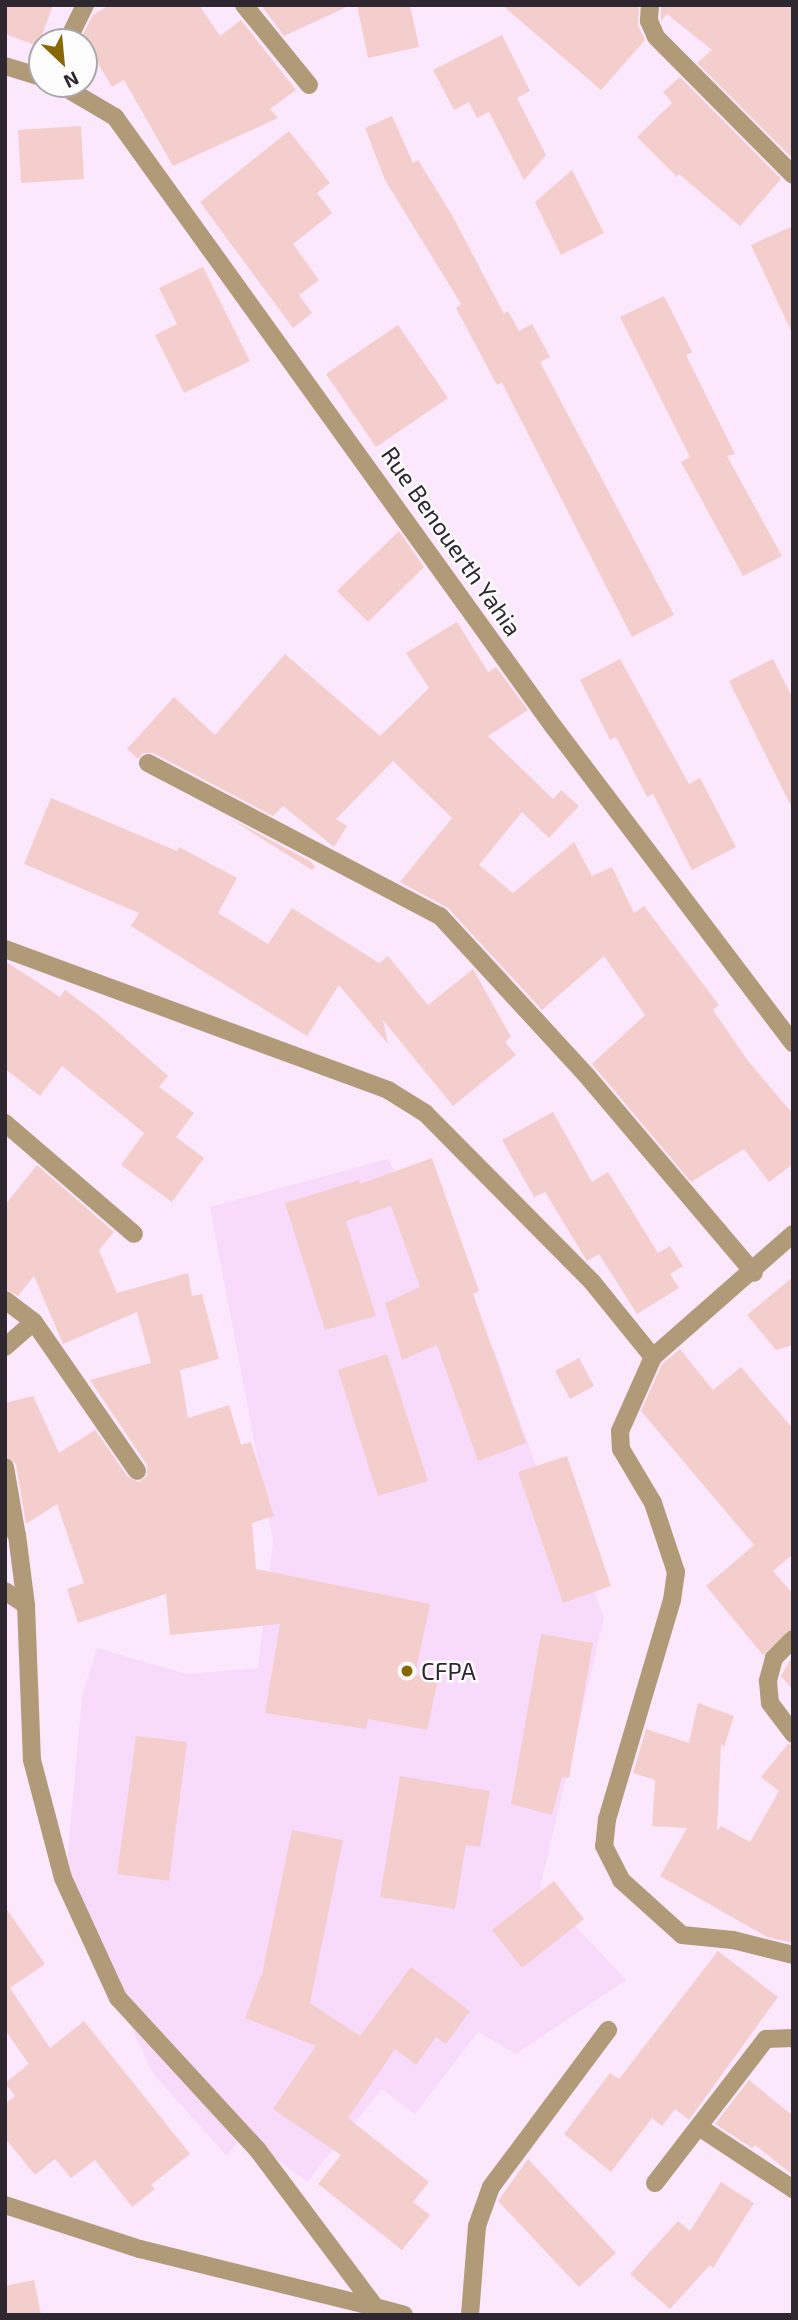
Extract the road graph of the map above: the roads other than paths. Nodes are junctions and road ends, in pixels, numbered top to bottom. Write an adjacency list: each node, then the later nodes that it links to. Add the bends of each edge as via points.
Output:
1 (85, 5): 4 (street)
2 (244, 5): 7 (street)
3 (650, 5): 9 (street, via 649,21 656,37)
4 (74, 28)
5 (5, 66): 6 (street)
6 (28, 73)
7 (309, 85)
8 (83, 98): 12 (street, Rue Benouerth Yahia, via 115,117 553,726)
9 (793, 175)
10 (148, 764): 16 (street, via 440,916 587,1076)
11 (5, 949): 20 (street, via 388,1090 425,1113 593,1283)
12 (793, 1042)
13 (5, 1124): 14 (street)
14 (134, 1234)
15 (793, 1234): 16 (street)
16 (754, 1273): 20 (street)
17 (5, 1300): 18 (street)
18 (34, 1322): 19 (street); 22 (street)
19 (5, 1347)
20 (653, 1357): 29 (street, via 619,1441 653,1503 676,1572 672,1600 607,1819 604,1846 621,1880 682,1936 766,1946)
21 (5, 1467): 24 (street)
22 (137, 1471)
23 (5, 1519): 24 (street)
24 (17, 1535): 26 (street)
25 (5, 1591): 26 (street)
26 (26, 1605): 36 (street, via 32,1760 64,1878 118,1998 257,2149)
27 (793, 1639): 28 (street, via 774,1658 768,1681 771,1703)
28 (793, 1734)
29 (793, 1955)
30 (608, 2030): 38 (street, via 491,2187 477,2226)
31 (793, 2038): 32 (street, via 766,2039)
32 (699, 2127): 33 (street); 34 (street)
33 (655, 2183)
34 (793, 2189)
35 (5, 2205): 36 (street, via 140,2249)
36 (375, 2307): 37 (street)
37 (404, 2315)
38 (470, 2315)

